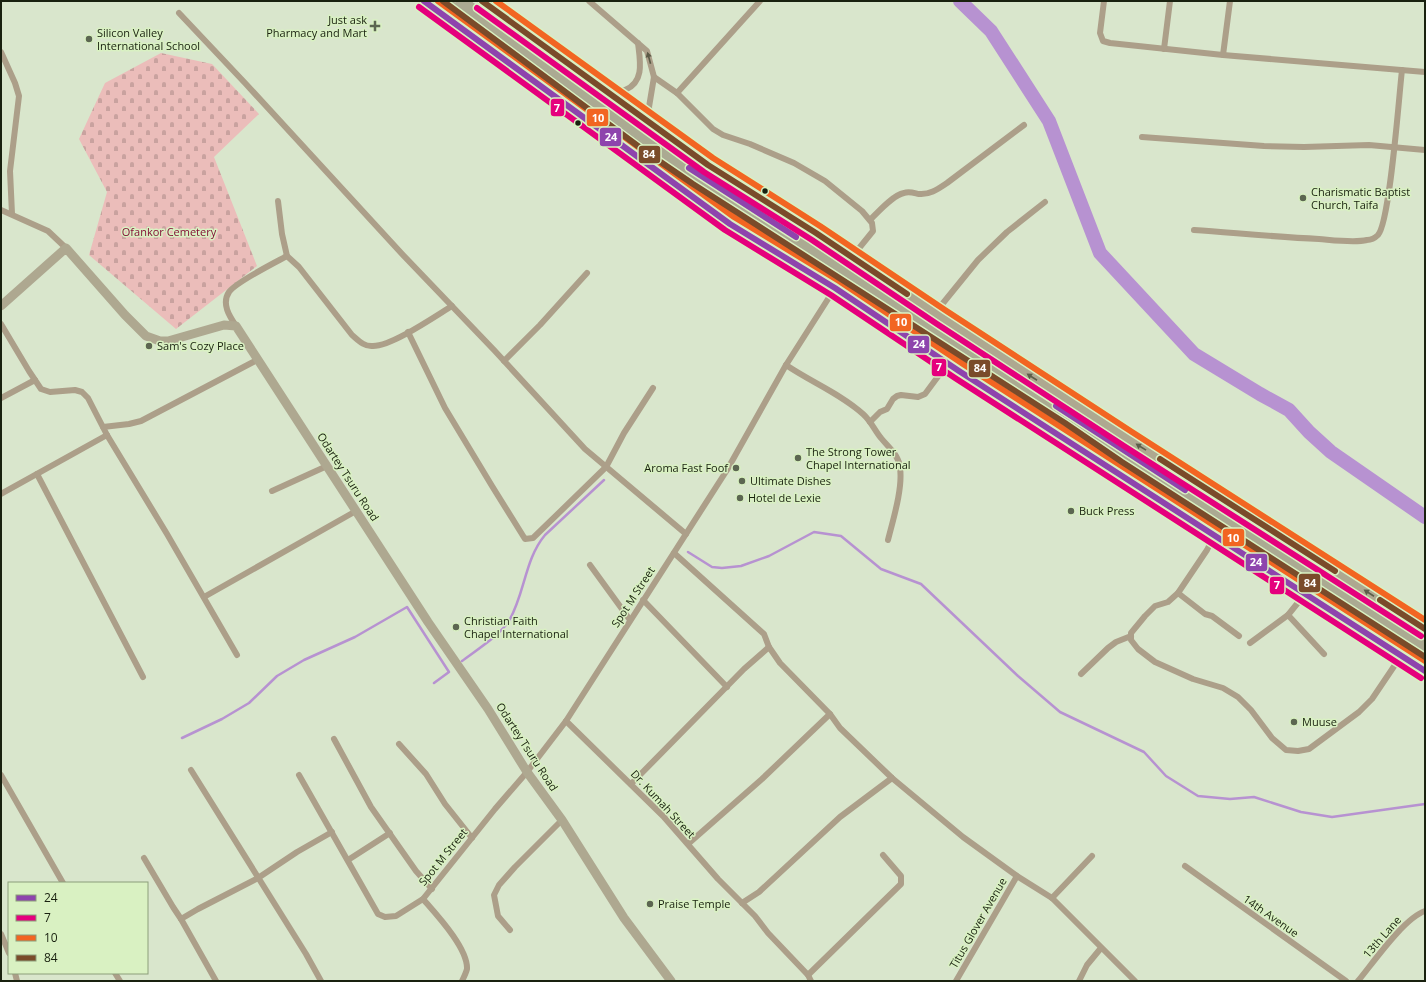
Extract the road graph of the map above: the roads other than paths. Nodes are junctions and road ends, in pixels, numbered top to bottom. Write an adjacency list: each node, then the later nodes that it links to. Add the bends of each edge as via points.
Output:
1 (424, 1): 35 (main road, via 730,224)
2 (443, 1): 78 (highway, via 639,148)
3 (461, 1): 73 (highway, via 675,159)
4 (482, 1): 18 (main road)
5 (589, 1): 11 (street)
6 (760, 1): 19 (street)
7 (1104, 1): 12 (street, via 1100,33 1103,40)
8 (1170, 1): 12 (street)
9 (1230, 1): 14 (street)
10 (179, 13): 37 (street)
11 (638, 43): 17 (street, one-way to 11, via 647,51); 18 (street, via 641,69 638,77 624,90)
12 (1164, 49): 14 (street)
13 (1, 52): 28 (street, via 19,96 10,171)
14 (1223, 55): 15 (street)
15 (1402, 70): 16 (street); 23 (street)
16 (1425, 72)
17 (654, 78): 19 (street); 20 (street, via 649,107)
18 (609, 92): 20 (main road)
19 (677, 94): 29 (street, via 713,129 800,167 825,181)
20 (651, 124): 33 (main road, via 708,165)
21 (1024, 125): 29 (street, via 942,187 926,194 902,193)
22 (1142, 137): 23 (street, via 1264,146)
23 (1394, 146): 24 (street); 30 (street, via 1383,225 1373,239 1366,241)
24 (1425, 150)
25 (278, 201): 32 (street)
26 (1044, 202): 38 (street, via 978,260)
27 (1, 210): 28 (street)
28 (12, 214): 31 (street, via 48,231)
29 (870, 220): 33 (street, via 873,225 872,234)
30 (1194, 230)
31 (66, 248): 36 (main road); 40 (main road, via 146,336 168,341 224,325)
32 (287, 256): 40 (street, via 229,292 227,312); 41 (street, via 362,344 373,347 390,342)
33 (852, 257): 38 (main road)
34 (587, 273): 43 (street)
35 (835, 288): 44 (main road); 45 (street, Spot M Street)
36 (1, 306)
37 (452, 306): 41 (street); 43 (street)
38 (935, 313): 69 (main road, one-way to 38)
39 (1, 324): 46 (street)
40 (236, 326): 42 (main road, Odartey Tsuru Road)
41 (408, 332): 53 (street, via 445,408 525,539 533,538)
42 (257, 360): 50 (street, via 141,421); 52 (main road, Odartey Tsuru Road)
43 (504, 361): 53 (street, via 585,449)
44 (948, 363): 49 (street, via 925,394 918,397 901,394 897,396 887,410 880,412); 59 (main road)
45 (786, 365): 49 (street, via 860,411); 58 (street, Spot M Street)
46 (35, 380): 48 (street); 50 (street, via 41,389 50,392 71,389 82,392 88,398)
47 (653, 388): 53 (street)
48 (1, 398)
49 (870, 422): 60 (street, via 896,456 900,467 901,480)
50 (103, 427): 51 (street)
51 (107, 434): 54 (street); 65 (street)
52 (327, 466): 55 (street); 57 (main road, Odartey Tsuru Road)
53 (606, 467): 58 (street)
54 (37, 474): 56 (street); 81 (street)
55 (272, 491)
56 (1, 494)
57 (356, 511): 65 (street); 88 (main road, Odartey Tsuru Road)
58 (686, 534): 61 (street, Spot M Street)
59 (1214, 536): 63 (street); 64 (main road)
60 (888, 540)
61 (674, 553): 66 (street, Spot M Street); 74 (street, via 764,634)
62 (590, 564): 68 (street)
63 (1178, 594): 70 (street, via 1168,602 1153,608); 71 (street)
64 (1305, 594): 67 (street); 77 (main road)
65 (204, 597): 76 (street)
66 (643, 600): 68 (street, Spot M Street); 82 (street)
67 (1288, 615): 72 (street); 75 (street)
68 (630, 620): 84 (street, Spot M Street)
69 (1425, 629)
70 (1131, 636): 77 (street, via 1138,649 1155,662 1193,679 1223,688 1238,697 1272,738 1291,751 1309,749 1359,712 1372,699); 80 (street, via 1108,648)
71 (1239, 636)
72 (1250, 642)
73 (1425, 644)
74 (769, 647): 82 (street); 83 (street, via 780,663)
75 (1324, 654)
76 (237, 655)
77 (1401, 656): 79 (main road)
78 (1425, 657)
79 (1425, 671)
80 (1081, 674)
81 (143, 677)
82 (727, 687): 92 (street)
83 (830, 714): 91 (street, via 840,728); 97 (street, via 762,779)
84 (566, 721): 88 (street, Spot M Street); 92 (street, Dr. Kumah Street)
85 (334, 739): 95 (street, via 371,807)
86 (399, 744): 96 (street, via 426,774 445,804)
87 (191, 770): 104 (street)
88 (527, 772): 93 (main road, Odartey Tsuru Road); 96 (street, Spot M Street)
89 (299, 775): 94 (street)
90 (1, 776): 105 (street)
91 (892, 778): 103 (street, via 963,837); 109 (street, via 840,817 759,892)
92 (631, 784): 97 (street, Dr. Kumah Street)
93 (562, 820): 112 (street, via 515,867 494,895 498,916); 120 (main road, Odartey Tsuru Road, via 644,947)
94 (332, 832): 101 (street); 104 (street)
95 (390, 834): 101 (street); 106 (street)
96 (472, 838): 106 (street, Spot M Street)
97 (688, 844): 109 (street, Dr. Kumah Street)
98 (883, 855): 116 (street, via 901,876 901,884)
99 (1092, 856): 107 (street)
100 (144, 858): 111 (street)
101 (348, 860): 108 (street, Spot M Street, via 378,914 385,917 396,916)
102 (1185, 866): 124 (street, 14th Avenue)
103 (1017, 876): 107 (street); 121 (street, Titus Glover Avenue)
104 (258, 878): 111 (street); 118 (street)
105 (62, 882)
106 (432, 889): 108 (street, Spot M Street)
107 (1052, 898): 114 (street)
108 (423, 899): 119 (street, via 448,929 465,956 467,970)
109 (742, 903): 116 (street, Dr. Kumah Street)
110 (1425, 912): 125 (street, 13th Lane, via 1417,914 1401,928)
111 (181, 919): 117 (street)
112 (510, 930)
113 (1, 934): 115 (street)
114 (1101, 948): 122 (street, via 1087,965); 123 (street)
115 (8, 951)
116 (809, 978)
117 (216, 981)
118 (321, 981)
119 (462, 981)
120 (670, 981)
121 (956, 981)
122 (1079, 981)
123 (1135, 981)
124 (1346, 981)
125 (1358, 981)

